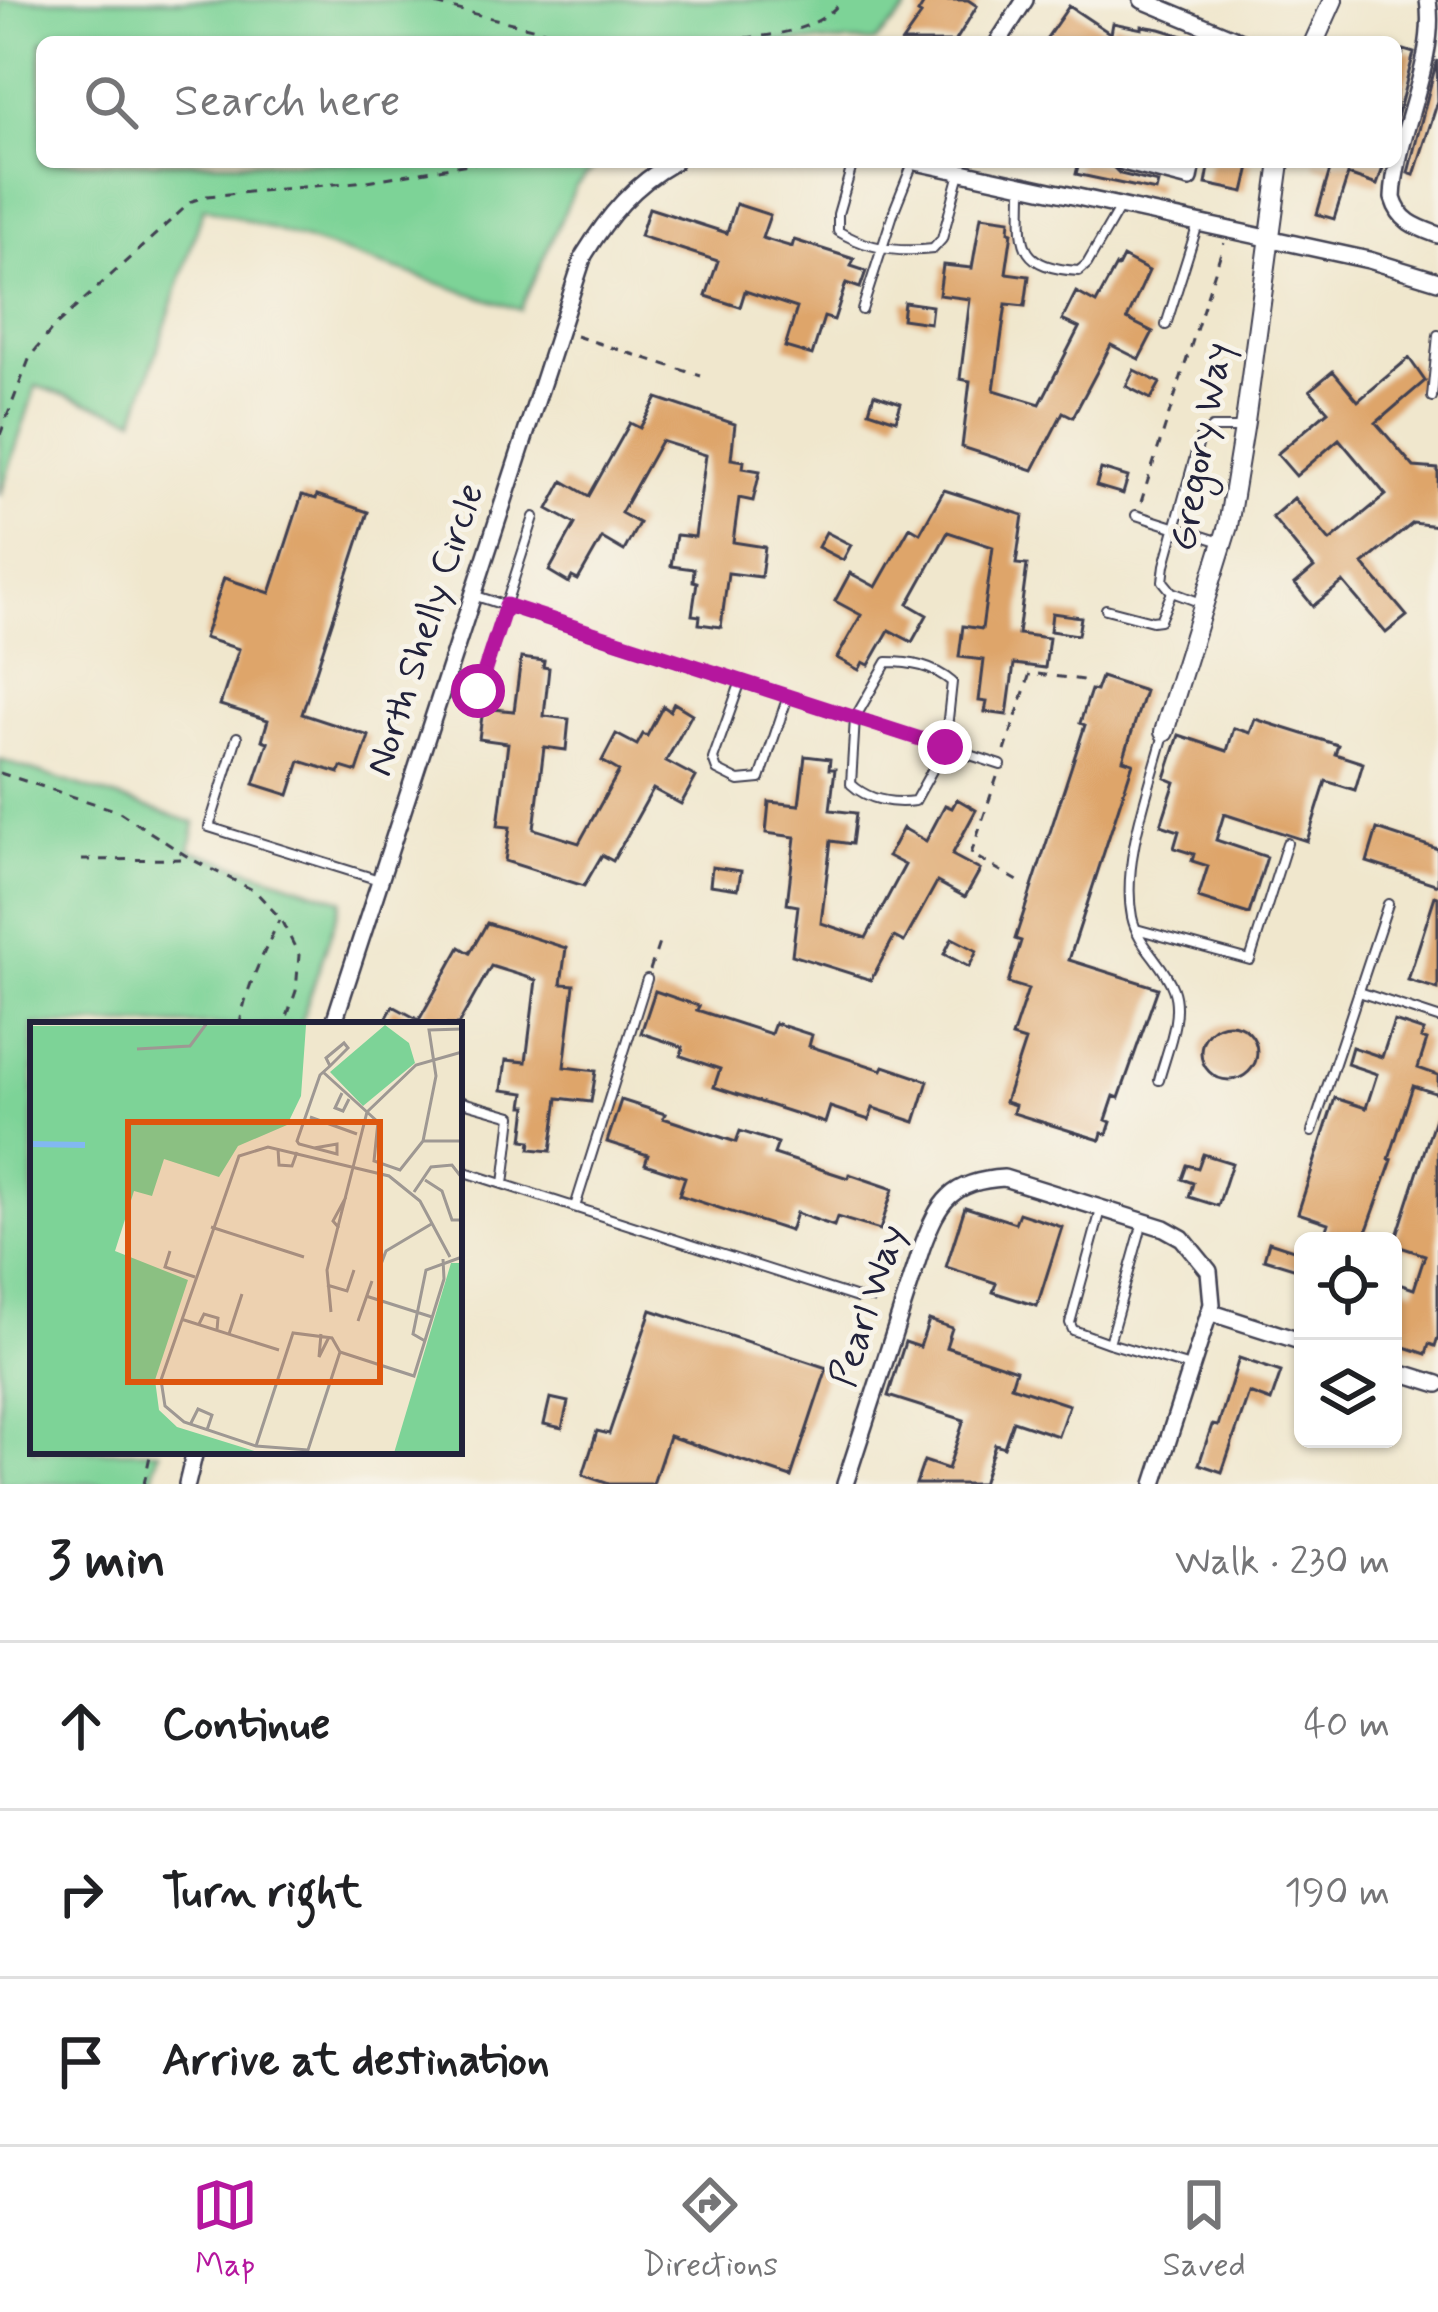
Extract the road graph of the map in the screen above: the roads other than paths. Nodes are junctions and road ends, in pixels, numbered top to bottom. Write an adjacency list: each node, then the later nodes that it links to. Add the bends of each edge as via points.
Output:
1 (1025, 0): 5 (street)
2 (1142, 0): 6 (street)
3 (1333, 0): 7 (street)
4 (1428, 0): 8 (street, via 1429,50)
5 (1002, 36)
6 (1229, 36)
7 (1317, 36)
8 (1402, 161)
9 (665, 168): 35 (street, North Shelly Circle, via 619,205 584,255)
10 (851, 168): 23 (lane, via 838,231)
11 (913, 168): 23 (lane)
12 (943, 168): 17 (street)
13 (1147, 168): 14 (street, via 1190,179)
14 (1192, 168)
15 (1279, 168): 22 (street, Gregory Way)
16 (1400, 168): 21 (street, via 1393,198 1403,218)
17 (961, 172): 18 (street); 23 (lane, via 933,249)
18 (1022, 185): 19 (street); 19 (lane, via 1028,254 1064,270 1087,264)
19 (1120, 206): 20 (street)
20 (1198, 223): 22 (street); 26 (lane)
21 (1438, 235)
22 (1269, 238): 24 (street); 29 (street, Gregory Way)
23 (882, 248): 25 (lane)
24 (1438, 281)
25 (862, 310)
26 (1166, 325)
27 (1438, 335): 28 (lane)
28 (1432, 397)
29 (1244, 428): 32 (lane, via 1212,428 1200,438); 33 (street, Gregory Way)
30 (1136, 515): 32 (lane)
31 (534, 517): 37 (lane)
32 (1175, 528): 33 (lane); 34 (lane, via 1162,581)
33 (1223, 543): 36 (street, Gregory Way)
34 (1172, 592): 36 (lane); 38 (lane, via 1160,620)
35 (472, 594): 37 (lane); 48 (street, North Shelly Circle)
36 (1204, 604): 43 (street, Gregory Way)
37 (506, 605): 39 (lane); 40 (lane)
38 (1106, 609)
39 (741, 681): 41 (lane); 41 (lane, via 713,759 716,770 739,782 760,779)
40 (478, 691)
41 (788, 696): 42 (lane)
42 (855, 718): 45 (lane); 45 (lane, via 851,784 870,797 915,800); 45 (lane, via 883,664 914,663 952,682)
43 (1164, 733): 50 (lane, via 1135,843)
44 (237, 736): 48 (lane, via 209,827)
45 (945, 747): 46 (lane)
46 (1001, 765)
47 (1287, 843): 50 (lane, via 1250,960)
48 (380, 880): 54 (street, North Shelly Circle)
49 (1388, 904): 52 (lane)
50 (1136, 929): 55 (lane, via 1173,988 1177,1010)
51 (647, 979): 60 (lane)
52 (1359, 992): 53 (lane); 57 (lane)
53 (1438, 1018)
54 (334, 1022)
55 (1159, 1080)
56 (462, 1103): 59 (lane, via 512,1116)
57 (1312, 1132)
58 (462, 1171): 59 (lane)
59 (504, 1184): 60 (lane)
60 (574, 1207): 63 (lane)
61 (1101, 1209): 62 (street, Pearl Way); 66 (lane, via 1070,1323); 72 (street, Pearl Way, via 1004,1178 966,1185 942,1201)
62 (1143, 1222): 64 (street, Pearl Way, via 1182,1238 1200,1257 1209,1270); 66 (lane)
63 (857, 1298)
64 (1209, 1312): 65 (street); 67 (street)
65 (1297, 1340)
66 (1108, 1342): 67 (lane)
67 (1191, 1367): 73 (street)
68 (1402, 1373): 69 (street)
69 (1438, 1384)
70 (194, 1454): 71 (street)
71 (187, 1484)
72 (845, 1484)
73 (1154, 1484)

